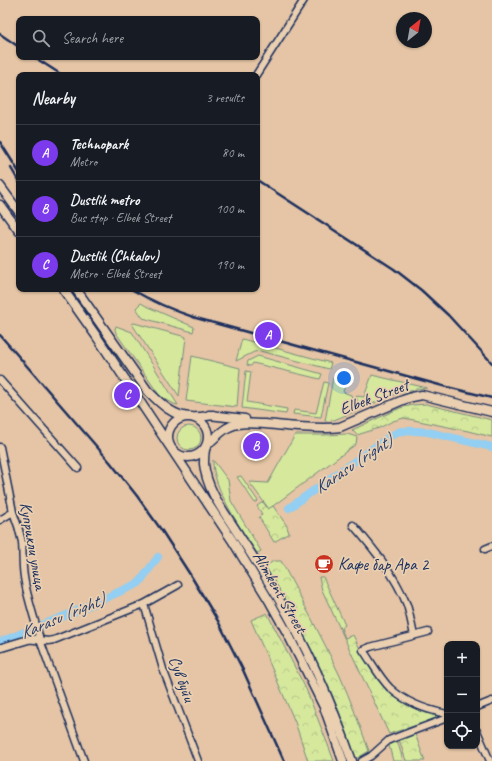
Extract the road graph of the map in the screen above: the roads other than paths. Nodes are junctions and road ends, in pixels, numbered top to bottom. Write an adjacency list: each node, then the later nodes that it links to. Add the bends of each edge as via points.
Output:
1 (304, 0): 2 (street)
2 (258, 72)
3 (0, 186): 5 (main road)
4 (0, 205): 6 (main road)
5 (16, 208)
6 (16, 227)
7 (65, 292): 17 (main road)
8 (78, 292): 10 (main road, Elbek Street, via 147,390)
9 (0, 380): 18 (street)
10 (157, 400): 12 (main road, Elbek Street, via 181,410); 13 (main road, Elbek Street, via 180,415)
11 (492, 412): 14 (main road, Elbek Street, via 422,395 403,400 340,427)
12 (214, 415): 13 (main road, Elbek Street); 14 (main road, Elbek Street)
13 (191, 417): 16 (main road, via 200,421 206,428); 17 (main road, via 180,419 172,425 168,434)
14 (290, 426): 16 (main road, Elbek Street, via 237,424 221,432)
15 (0, 447): 19 (street, Куприкли улица)
16 (206, 447): 17 (main road, via 198,455 189,458 180,456); 38 (main road, Alimkent Street, via 204,463 212,490 296,632 331,704)
17 (171, 448): 37 (main road, Alimkent Street, via 274,608 324,707)
18 (78, 468)
19 (13, 512): 20 (street); 28 (street, Куприкли улица, via 22,542 25,583)
20 (0, 520)
21 (353, 525): 27 (street, via 395,580 407,606)
22 (492, 546): 23 (street)
23 (485, 549)
24 (178, 585): 25 (street)
25 (144, 604): 28 (street, via 54,640 48,641); 36 (street, Сув буйи, via 163,669)
26 (428, 632): 27 (street)
27 (414, 636): 32 (street, via 363,650 383,680 397,694 426,709)
28 (39, 637): 29 (street); 35 (street, Куприкли улица)
29 (0, 648)
30 (492, 701): 31 (street)
31 (480, 706)
32 (444, 713)
33 (444, 719): 39 (street, via 389,740)
34 (480, 738): 40 (street)
35 (84, 761)
36 (198, 761)
37 (343, 761)
38 (352, 761)
39 (362, 761)
40 (490, 761)

